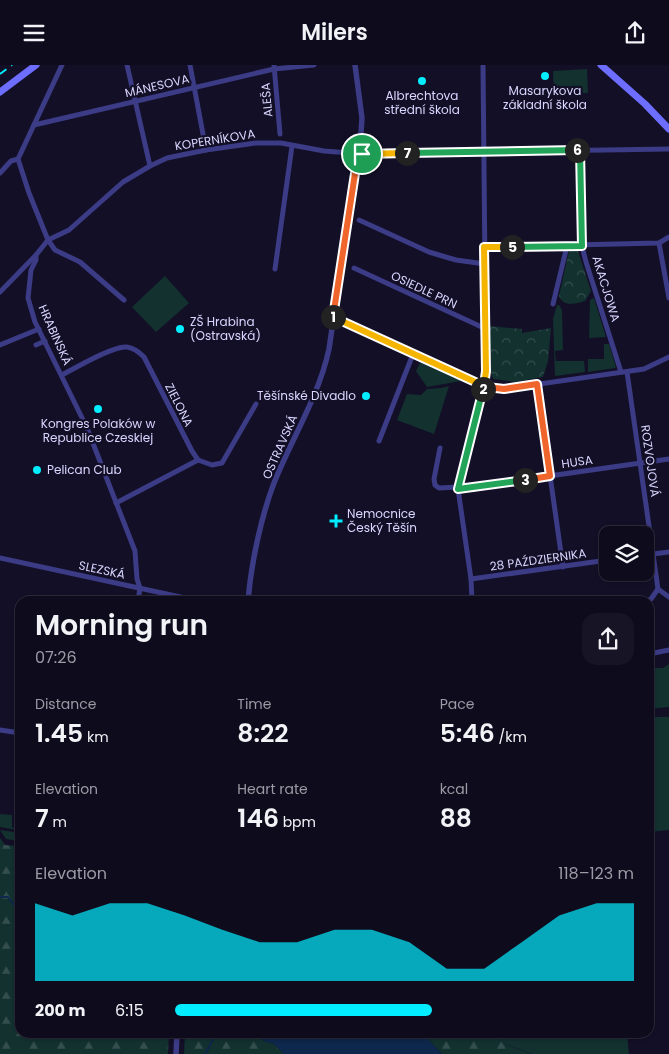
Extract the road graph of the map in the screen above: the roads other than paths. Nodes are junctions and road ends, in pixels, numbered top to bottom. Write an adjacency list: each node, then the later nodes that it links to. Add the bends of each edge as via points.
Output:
1 (36, 65): 11 (main road)
2 (62, 65): 13 (street)
3 (126, 65): 12 (street)
4 (190, 65): 10 (street)
5 (314, 65): 9 (street, MÁNESOVA)
6 (355, 65): 21 (street, OSTRAVSKÁ, via 362,118)
7 (483, 65): 20 (street)
8 (601, 65): 14 (main road)
9 (274, 67): 10 (street, MÁNESOVA); 15 (street, ALEŠA)
10 (194, 87): 12 (street, MÁNESOVA); 18 (street)
11 (0, 92)
12 (135, 101): 13 (street, MÁNESOVA); 23 (street)
13 (34, 125): 22 (street)
14 (669, 129)
15 (280, 134)
16 (292, 146): 18 (street, KOPERNÍKOVA, via 256,143); 21 (street, KOPERNÍKOVA); 35 (street)
17 (669, 149): 19 (street, KOPERNÍKOVA)
18 (206, 150): 23 (street, KOPERNÍKOVA, via 167,158)
19 (580, 150): 20 (street, KOPERNÍKOVA); 30 (street, AKACJOWA)
20 (484, 153): 21 (street, KOPERNÍKOVA); 31 (street)
21 (358, 154): 40 (street, OSTRAVSKÁ)
22 (18, 159): 24 (street, via 11,161); 27 (street)
23 (150, 166): 27 (street, KOPERNÍKOVA, via 123,182 69,230)
24 (0, 173)
25 (360, 220): 33 (street, via 429,252 456,261)
26 (669, 237): 28 (street)
27 (48, 240): 32 (street, HRABINSKÁ); 38 (street, via 55,250 80,262)
28 (659, 243): 30 (street); 37 (street)
29 (567, 246): 30 (street); 31 (street); 39 (street)
30 (582, 246): 48 (street, AKACJOWA)
31 (484, 247): 33 (street)
32 (36, 255): 36 (street); 41 (street, HRABINSKÁ, via 28,298)
33 (485, 264): 42 (street)
34 (354, 268): 42 (street, OSIEDLE PRN)
35 (275, 269)
36 (0, 292)
37 (669, 298)
38 (124, 300)
39 (554, 304)
40 (333, 318): 46 (street); 76 (street, OSTRAVSKÁ, via 322,377 265,509)
41 (39, 329): 43 (street, HRABINSKÁ); 44 (street)
42 (486, 329): 51 (street)
43 (44, 341): 45 (street); 49 (street, HRABINSKÁ)
44 (0, 345)
45 (36, 345)
46 (413, 354): 51 (street); 53 (street)
47 (669, 357): 48 (street, via 644,369)
48 (624, 372): 50 (street); 59 (street, ROZVOJOVÁ)
49 (62, 375): 56 (street, ZIELONA, via 112,350 136,349 144,357); 64 (street, HRABINSKÁ)
50 (537, 384): 51 (street, via 504,389); 62 (street)
51 (484, 386): 63 (street)
52 (256, 404): 58 (street, via 222,463)
53 (379, 441)
54 (440, 448): 63 (street, HUSA, via 435,485)
55 (669, 459): 59 (street, HUSA)
56 (198, 460): 57 (street); 64 (street)
57 (205, 463): 58 (street); 60 (street)
58 (218, 463): 61 (street)
59 (640, 463): 62 (street, HUSA); 65 (street, ROZVOJOVÁ)
60 (205, 469)
61 (220, 471)
62 (550, 476): 63 (street, HUSA); 70 (street)
63 (458, 488): 71 (street)
64 (116, 503): 72 (street, HRABINSKÁ, via 135,551)
65 (650, 526)
66 (669, 552): 67 (street)
67 (654, 554): 73 (street, ROZVOJOVÁ)
68 (0, 558): 72 (street, SLEZSKÁ)
69 (599, 561): 70 (street, 28 PAŹDZIERNIKA)
70 (563, 567): 71 (street, 28 PAŹDZIERNIKA)
71 (471, 579): 77 (street)
72 (140, 588): 74 (street, HRABINSKÁ); 75 (street, SLEZSKÁ)
73 (658, 589): 78 (street); 79 (street)
74 (139, 596)
75 (177, 596)
76 (249, 596)
77 (472, 596)
78 (653, 596)
79 (669, 597)
80 (669, 651): 81 (street)
81 (654, 653)
82 (0, 730): 83 (street)
83 (15, 732)
84 (177, 1038): 85 (street)
85 (176, 1054)

